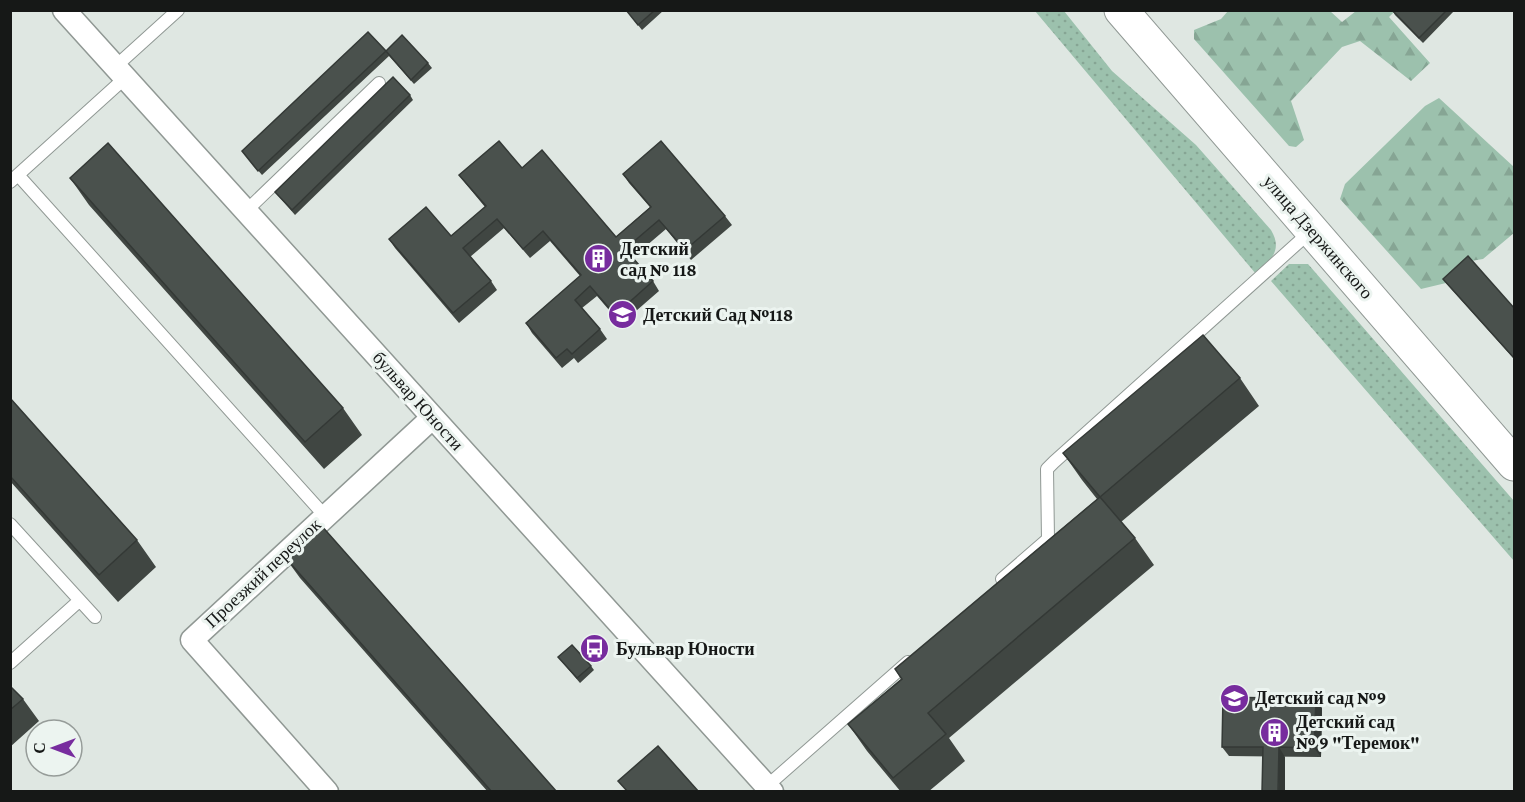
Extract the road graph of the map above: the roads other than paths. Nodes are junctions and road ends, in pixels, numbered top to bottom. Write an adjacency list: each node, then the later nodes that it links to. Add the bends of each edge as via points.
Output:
1 (64, 10): 4 (street, бульвар Юности)
2 (178, 10): 4 (lane)
3 (1121, 10): 8 (main road, улица Дзержинского)
4 (120, 73): 6 (lane); 7 (street, бульвар Юности)
5 (379, 83): 7 (lane)
6 (14, 179): 11 (lane)
7 (246, 211): 9 (street, бульвар Юности)
8 (1312, 231): 10 (main road, улица Дзержинского); 13 (lane, via 1047,469 1048,538)
9 (432, 418): 11 (street, Проезжий переулок); 18 (street, бульвар Юности)
10 (1515, 464)
11 (325, 516): 19 (street, Проезжий переулок, via 192,640)
12 (10, 524): 14 (lane)
13 (995, 586)
14 (79, 601): 15 (lane); 17 (lane)
15 (94, 617)
16 (915, 657): 18 (lane)
17 (10, 663)
18 (770, 789)
19 (327, 792)

